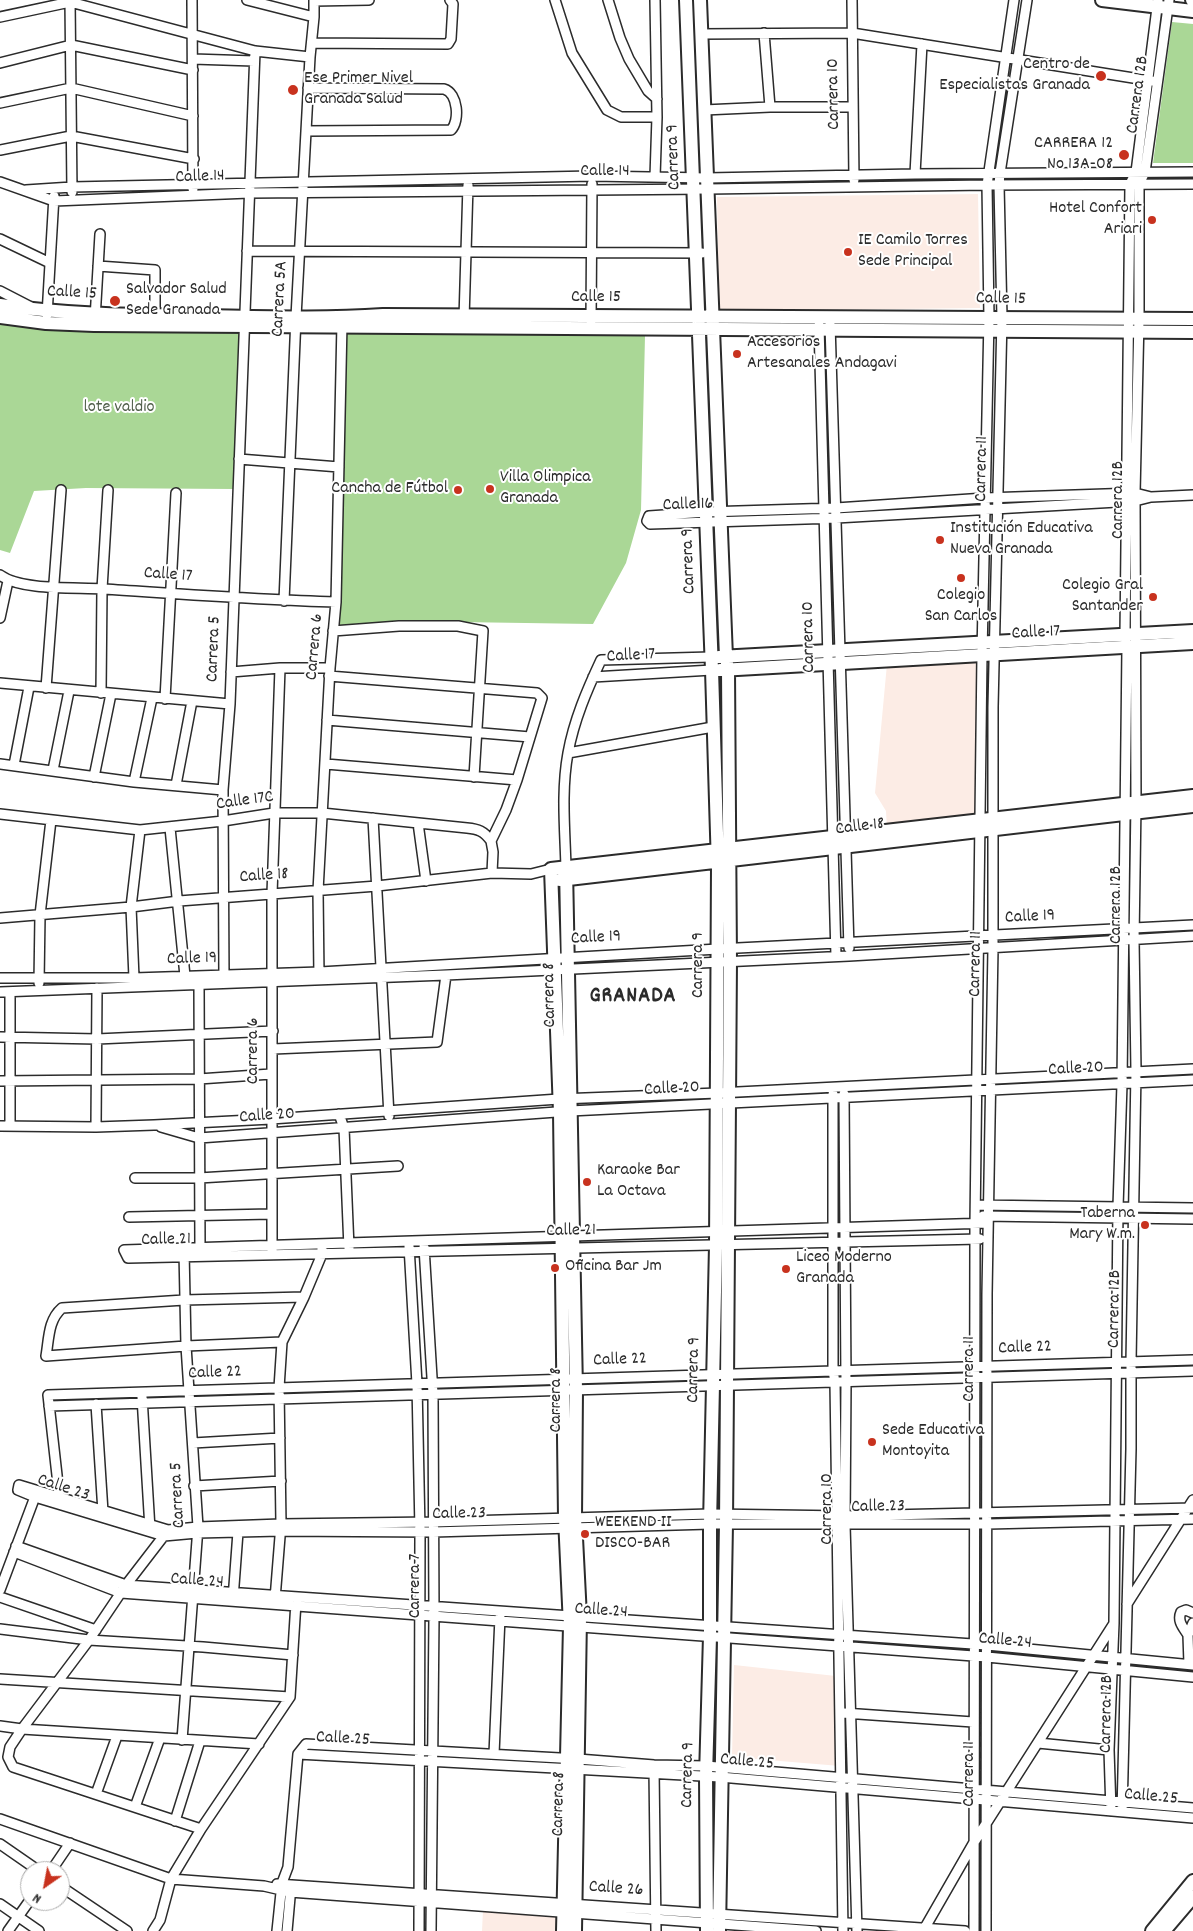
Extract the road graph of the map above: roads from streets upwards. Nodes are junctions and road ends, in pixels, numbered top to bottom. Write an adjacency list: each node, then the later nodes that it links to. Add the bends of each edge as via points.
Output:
1 (192, 0): 23 (street)
2 (247, 0): 19 (street)
3 (314, 0): 4 (street); 19 (street, Carrera 5A)
4 (368, 0)
5 (450, 0): 24 (street, via 453,4 448,44)
6 (555, 0): 44 (street, via 572,53 607,110 621,117)
7 (608, 0): 38 (street, via 628,59)
8 (655, 0): 38 (street)
9 (686, 0): 62 (street, Carrera 9)
10 (700, 0): 22 (street, Carrera 9)
11 (852, 0): 21 (street, Carrera 10)
12 (1014, 0): 29 (street, Carrera 11)
13 (1027, 0): 31 (street, Carrera 11)
14 (1102, 0): 16 (street)
15 (70, 1): 18 (street); 23 (street); 26 (street)
16 (1163, 4): 17 (street); 34 (street, Carrera 12B); 35 (street, Carrera 12B)
17 (1193, 11)
18 (0, 17)
19 (314, 17): 24 (street, Carrera 5A)
20 (764, 33): 21 (street); 22 (street); 40 (street)
21 (852, 33): 25 (street); 41 (street, Carrera 10)
22 (701, 34): 42 (street, Carrera 9)
23 (193, 36): 27 (street); 30 (street)
24 (312, 43): 28 (street, Carrera 5A)
25 (922, 44): 29 (street); 54 (street)
26 (71, 46): 32 (street); 33 (street); 36 (street)
27 (254, 56): 28 (street); 30 (street); 60 (street, Carrera 5)
28 (310, 56): 37 (street, Carrera 5A)
29 (1005, 58): 31 (street); 52 (street, Carrera 11)
30 (193, 59): 33 (street)
31 (1018, 60): 34 (street); 53 (street, Carrera 11)
32 (0, 63)
33 (193, 70): 43 (street)
34 (1147, 80): 35 (street); 49 (street, Carrera 12B)
35 (1157, 82): 50 (street, Carrera 12B)
36 (71, 88): 39 (street); 43 (street); 46 (street)
37 (308, 88): 45 (street, Carrera 5A); 45 (street, via 444,89 449,90 455,100 456,117 451,130)
38 (657, 99): 44 (street)
39 (0, 103)
40 (770, 107): 41 (street); 42 (street)
41 (853, 107): 56 (street, Carrera 10)
42 (704, 110): 63 (street, Carrera 9)
43 (193, 116): 48 (street)
44 (657, 117): 57 (street)
45 (306, 131): 61 (street, Carrera 5A)
46 (71, 136): 47 (street); 48 (street); 68 (street)
47 (0, 150)
48 (194, 159): 72 (street)
49 (1136, 172): 50 (street, Calle 14); 53 (street, Calle 14); 64 (street, Carrera 12B)
50 (1145, 172): 51 (street, Calle 14); 64 (street, Carrera 12B)
51 (1193, 172)
52 (988, 173): 53 (street, Calle 14); 54 (street, Calle 14); 66 (street, Carrera 11)
53 (1000, 173): 67 (street, Carrera 11)
54 (915, 174): 56 (street, Calle 14)
55 (592, 176): 57 (street, Calle 14); 58 (street, Calle 14); 74 (street)
56 (854, 176): 63 (street, Calle 14); 69 (street, Carrera 10)
57 (656, 177): 62 (street, Calle 14)
58 (468, 180): 61 (street, Calle 14); 73 (street)
59 (0, 182): 71 (street, Calle 14)
60 (250, 182): 61 (street, Calle 14); 72 (street, Calle 14); 75 (street, Carrera 5)
61 (304, 182): 76 (street, Carrera 5A)
62 (693, 183): 63 (street, Calle 14); 74 (street, Calle 14); 85 (street, Carrera 9)
63 (707, 184): 69 (street, Calle 14); 86 (street, Carrera 9)
64 (1135, 184): 65 (street, Calle 14); 67 (street, Calle 14); 106 (street, Carrera 12B)
65 (1193, 184)
66 (987, 185): 67 (street, Calle 14); 69 (street, Calle 14); 104 (street, Carrera 11)
67 (999, 185): 105 (street, Carrera 11)
68 (72, 187): 70 (street, Calle 14); 72 (street, Calle 14); 77 (street)
69 (854, 188)
70 (54, 189): 71 (street, Calle 14); 78 (street)
71 (19, 190): 78 (street, Calle 14)
72 (193, 190): 75 (street, Calle 14); 77 (street, Calle 14)
73 (468, 190): 74 (street, Calle 14); 76 (street, Calle 14); 83 (street)
74 (592, 190): 84 (street)
75 (249, 193): 76 (street, Calle 14); 81 (street, Carrera 5)
76 (303, 193): 82 (street, Carrera 5A)
77 (72, 199): 78 (street, Calle 14)
78 (54, 201): 87 (street)
79 (100, 234): 88 (street)
80 (0, 239): 87 (street)
81 (247, 251): 82 (street); 97 (street, Carrera 5)
82 (300, 252): 83 (street); 98 (street, Carrera 5A)
83 (466, 252): 84 (street); 96 (street)
84 (592, 253): 85 (street); 99 (street)
85 (696, 253): 86 (street); 101 (street, Carrera 9)
86 (710, 253): 102 (street, Carrera 9)
87 (50, 264): 91 (street)
88 (98, 266): 93 (street); 95 (street, via 155,270)
89 (0, 291): 91 (street)
90 (0, 304): 91 (street, Calle 15)
91 (44, 315): 92 (street, Calle 15); 93 (street, Calle 15)
92 (0, 317)
93 (95, 319): 95 (street, Calle 15)
94 (1193, 319): 106 (street, Calle 15)
95 (155, 321): 97 (street, Calle 15)
96 (464, 321): 99 (street, Calle 15); 100 (street, Calle 15)
97 (244, 322): 98 (street, Calle 15); 108 (street, Carrera 5)
98 (296, 322): 100 (street, Calle 15); 109 (street, Carrera 5A)
99 (591, 322): 101 (street, Calle 15)
100 (342, 323): 110 (street, Carrera 6)
101 (699, 323): 102 (street, Calle 15); 123 (street, Carrera 9)
102 (712, 323): 103 (street, Calle 15); 122 (street, Carrera 9)
103 (825, 323): 104 (street, Calle 15); 118 (street, Carrera 10); 119 (street, Carrera 10)
104 (989, 324): 105 (street, Calle 15); 116 (street, Carrera 11)
105 (1002, 324): 106 (street, Calle 15); 117 (street, Carrera 11)
106 (1133, 325): 107 (street, Calle 15); 115 (street, Carrera 12B)
107 (1193, 332)
108 (239, 459): 109 (street); 131 (street, Carrera 5)
109 (290, 464): 110 (street); 132 (street, Carrera 5A)
110 (339, 467): 133 (street, Carrera 6)
111 (60, 490): 128 (street)
112 (108, 490): 129 (street)
113 (176, 493): 130 (street)
114 (1193, 495): 115 (street, Calle 16)
115 (1131, 497): 117 (street, Calle 16); 120 (street, Calle 16); 137 (street, Carrera 12B)
116 (985, 498): 117 (street, Calle 16); 118 (street, Calle 16); 121 (street, Carrera 11)
117 (999, 498): 120 (street, Carrera 11)
118 (836, 508): 119 (street, Calle 16); 124 (street, Carrera 10)
119 (824, 509): 122 (street, Calle 16); 125 (street, Carrera 10)
120 (999, 509): 121 (street, Calle 16); 140 (street, Carrera 11)
121 (985, 510): 124 (street, Calle 16); 139 (street, Carrera 11)
122 (720, 516): 123 (street, Calle 16); 125 (street, Calle 16); 141 (street, Carrera 9)
123 (706, 517): 123 (street, Calle 16, via 649,516 646,521 650,524); 143 (street, Carrera 9)
124 (836, 518): 125 (street, Calle 16); 142 (street, Carrera 10)
125 (824, 519): 142 (street, Carrera 10)
126 (0, 575): 127 (street, Calle 17)
127 (8, 581): 128 (street, Calle 17); 134 (street)
128 (54, 587): 129 (street, Calle 17); 151 (street)
129 (102, 589): 130 (street, Calle 17); 154 (street)
130 (170, 594): 131 (street, Calle 17); 157 (street)
131 (234, 598): 132 (street, Calle 17); 146 (street, Carrera 5)
132 (284, 601): 133 (street, Calle 17)
133 (336, 602): 135 (street, Carrera 6)
134 (0, 618)
135 (333, 630): 147 (street, Carrera 6); 152 (street, via 458,626 483,630)
136 (1193, 631): 137 (street, Calle 17)
137 (1131, 640): 138 (street, Calle 17); 140 (street, Calle 17); 179 (street, Carrera 12B)
138 (1193, 643)
139 (982, 648): 140 (street, Calle 17); 142 (street, Calle 17); 160 (street, Carrera 11)
140 (996, 648): 161 (street, Carrera 11)
141 (726, 657): 142 (street, Calle 17); 143 (street, Calle 17); 145 (street, Carrera 9)
142 (834, 657): 145 (street, Calle 17); 192 (street, Carrera 10)
143 (712, 664): 145 (street, Calle 17); 148 (street, Calle 17); 148 (street, Calle 17, via 601,660); 163 (street, Carrera 9)
144 (280, 668): 146 (street); 147 (street); 180 (street, Carrera 6)
145 (728, 670): 193 (street, Carrera 9)
146 (231, 672): 159 (street, Carrera 5)
147 (329, 672): 152 (street); 162 (street, Carrera 6)
148 (593, 677): 166 (street, via 579,710)
149 (0, 683): 150 (street)
150 (29, 687): 151 (street); 169 (street)
151 (46, 688): 153 (street)
152 (479, 689): 164 (street); 165 (street, via 537,693 542,698)
153 (70, 690): 154 (street); 170 (street)
154 (100, 693): 155 (street)
155 (111, 694): 156 (street); 171 (street)
156 (152, 698): 157 (street); 174 (street)
157 (165, 699): 158 (street)
158 (192, 701): 159 (street); 175 (street)
159 (230, 704): 176 (street, Carrera 5)
160 (981, 707): 161 (street); 188 (street, Carrera 11)
161 (993, 707): 187 (street, Carrera 11)
162 (327, 720): 164 (street); 168 (street, Carrera 6)
163 (713, 727): 166 (street); 193 (street, Carrera 9)
164 (476, 733): 165 (street); 172 (street)
165 (530, 737): 173 (street)
166 (568, 753): 195 (street, via 564,789)
167 (0, 764): 169 (street)
168 (326, 764): 172 (street); 181 (street, Carrera 6)
169 (14, 765): 170 (street)
170 (53, 770): 171 (street)
171 (94, 776): 174 (street)
172 (474, 777): 173 (street)
173 (517, 780): 191 (street)
174 (134, 782): 175 (street)
175 (176, 785): 176 (street)
176 (223, 790): 185 (street, Carrera 5)
177 (1193, 796): 179 (street, Calle 18)
178 (1193, 806): 179 (street, Calle 18)
179 (1130, 808): 187 (street, Calle 18); 209 (street, Carrera 12B); 210 (street, Carrera 12B)
180 (274, 813): 181 (street, Calle 17C); 185 (street, Calle 17C); 200 (street, Carrera 6)
181 (322, 813): 183 (street, Calle 17C); 199 (street, Carrera 6)
182 (0, 814): 184 (street, Calle 17C)
183 (374, 818): 186 (street, Calle 17C); 198 (street)
184 (51, 820): 190 (street, Calle 17C); 206 (street)
185 (223, 822): 189 (street, Calle 17C); 201 (street, Carrera 5)
186 (418, 823): 191 (street, Calle 17C, via 479,830); 197 (street)
187 (994, 824): 188 (street, Calle 18); 213 (street, Carrera 11)
188 (980, 826): 192 (street, Calle 18); 212 (street, Carrera 11)
189 (170, 828): 190 (street, Calle 17C); 204 (street)
190 (140, 830): 205 (street)
191 (491, 841): 194 (street)
192 (839, 842): 193 (street, Calle 18); 202 (street, Carrera 10); 203 (street, Carrera 10)
193 (724, 855): 195 (street, Calle 18); 222 (street, Carrera 9)
194 (492, 874): 196 (street, Calle 18); 197 (street, Calle 18)
195 (566, 874): 196 (street, Calle 18); 225 (street, Carrera 8)
196 (552, 875): 225 (street, Carrera 8)
197 (426, 881): 198 (street, Calle 18)
198 (377, 886): 199 (street, Calle 18); 227 (street)
199 (318, 890): 200 (street, Calle 18); 231 (street, Carrera 6)
200 (272, 894): 201 (street, Calle 18); 232 (street, Carrera 6)
201 (224, 898): 204 (street, Calle 18); 236 (street, Carrera 5)
202 (834, 898): 203 (street); 218 (street, Carrera 10)
203 (847, 898): 219 (street, Carrera 10)
204 (179, 901): 205 (street, Calle 18); 230 (street)
205 (131, 907): 206 (street, Calle 18); 235 (street)
206 (40, 915): 207 (street, Calle 18); 234 (street)
207 (0, 918)
208 (1190, 926): 209 (street, Calle 19); 214 (street)
209 (1135, 928): 210 (street, Calle 19); 216 (street, Carrera 12B)
210 (1124, 929): 211 (street, Calle 19); 215 (street, Carrera 12B)
211 (1086, 931): 213 (street, Calle 19); 217 (street)
212 (979, 936): 213 (street, Calle 19); 219 (street, Calle 19); 220 (street, Carrera 11)
213 (993, 936): 221 (street, Carrera 11)
214 (1191, 936): 216 (street, Calle 19)
215 (1124, 940): 216 (street, Calle 19); 217 (street, Calle 19); 250 (street, Carrera 12B)
216 (1134, 940): 249 (street, Carrera 12B)
217 (1088, 942): 221 (street, Calle 19)
218 (836, 943): 219 (street, Calle 19); 222 (street, Calle 19); 223 (street, Carrera 10)
219 (849, 943): 224 (street, Carrera 10)
220 (979, 948): 221 (street, Calle 19); 224 (street, Calle 19); 254 (street, Carrera 11)
221 (993, 948): 252 (street, Carrera 11)
222 (724, 955): 223 (street, Calle 19); 225 (street, Calle 19); 225 (street, Calle 19); 265 (street, Carrera 9)
223 (836, 956): 224 (street, Calle 19)
224 (849, 956)
225 (562, 963): 226 (street, Calle 19); 229 (street, Calle 19); 268 (street, Carrera 8)
226 (429, 964): 227 (street, Calle 19); 228 (street)
227 (380, 972): 228 (street, Calle 19); 231 (street, Calle 19); 246 (street)
228 (429, 975): 229 (street, Calle 19)
229 (448, 975): 246 (street, via 437,1042)
230 (185, 976): 235 (street, Calle 19); 236 (street, Calle 19)
231 (319, 976): 232 (street, Calle 19)
232 (271, 977): 236 (street, Calle 19); 242 (street, Carrera 6)
233 (0, 978): 234 (street, Calle 19)
234 (39, 978): 235 (street, Calle 19); 239 (street)
235 (134, 978)
236 (224, 979): 237 (street, Calle 19)
237 (199, 984): 238 (street, Calle 19); 243 (street)
238 (97, 988): 239 (street, Calle 19); 245 (street)
239 (40, 990): 241 (street, Calle 19)
240 (0, 992): 241 (street, Calle 19)
241 (10, 992): 244 (street)
242 (273, 1031): 243 (street); 247 (street, Carrera 6)
243 (199, 1036): 245 (street); 253 (street)
244 (4, 1037): 245 (street); 256 (street)
245 (96, 1038): 257 (street)
246 (384, 1045): 247 (street); 269 (street)
247 (272, 1050): 251 (street, Carrera 6)
248 (1193, 1069): 249 (street, Calle 20)
249 (1136, 1071): 250 (street, Calle 20); 259 (street, Carrera 12B)
250 (1121, 1072): 252 (street, Calle 20); 260 (street, Carrera 12B)
251 (272, 1074): 253 (street); 271 (street, Carrera 6)
252 (991, 1078): 254 (street, Calle 20); 264 (street, Carrera 11)
253 (199, 1079): 257 (street); 272 (street)
254 (977, 1079): 262 (street, Calle 20); 263 (street, Carrera 11)
255 (0, 1080): 256 (street)
256 (10, 1080): 257 (street); 275 (street)
257 (97, 1080): 276 (street)
258 (1193, 1080): 259 (street, Calle 20)
259 (1136, 1083): 260 (street, Calle 20); 290 (street, Carrera 12B)
260 (1122, 1084): 264 (street, Calle 20); 289 (street, Carrera 12B)
261 (832, 1086): 262 (street, Calle 20); 265 (street, Calle 20); 267 (street, Carrera 10)
262 (844, 1086): 266 (street, Carrera 10)
263 (977, 1091): 264 (street, Calle 20); 266 (street, Calle 20); 285 (street, Carrera 11)
264 (991, 1091): 286 (street, Carrera 11)
265 (723, 1098): 267 (street, Calle 20); 268 (street, Calle 20); 302 (street, Carrera 9)
266 (844, 1098): 267 (street, Calle 20); 301 (street, Carrera 10)
267 (833, 1099): 300 (street, Carrera 10)
268 (565, 1105): 269 (street, Calle 20); 273 (street, Calle 20); 307 (street, Carrera 8)
269 (388, 1111): 270 (street, Calle 20); 273 (street)
270 (339, 1114): 271 (street, Calle 20); 277 (street)
271 (271, 1119): 272 (street, Calle 20); 278 (street, Carrera 6)
272 (199, 1122): 274 (street, Calle 20); 279 (street)
273 (389, 1123): 277 (street, Calle 20)
274 (154, 1125): 276 (street, Calle 20); 279 (street, Calle 20)
275 (5, 1126): 276 (street, Calle 20)
276 (96, 1127)
277 (344, 1128): 278 (street, Calle 20); 281 (street)
278 (272, 1132): 279 (street, Calle 20); 282 (street, Carrera 6)
279 (199, 1138): 284 (street)
280 (398, 1166): 281 (street)
281 (346, 1170): 282 (street); 310 (street)
282 (273, 1174): 284 (street); 292 (street, Carrera 6)
283 (135, 1178): 284 (street)
284 (200, 1178): 294 (street)
285 (976, 1179): 286 (street); 287 (street, Carrera 11)
286 (990, 1179): 288 (street, Carrera 11)
287 (976, 1205): 288 (street); 298 (street, Carrera 11)
288 (989, 1205): 289 (street); 299 (street, Carrera 11)
289 (1118, 1207): 290 (street); 295 (street, Carrera 12B)
290 (1133, 1207): 291 (street); 296 (street, Carrera 12B)
291 (1193, 1208)
292 (271, 1214): 294 (street); 312 (street, Carrera 6)
293 (129, 1217): 294 (street)
294 (200, 1217): 315 (street)
295 (1118, 1218): 296 (street, Calle 21); 299 (street, Calle 21); 325 (street, Carrera 12B)
296 (1134, 1218): 297 (street, Calle 21); 326 (street, Carrera 12B)
297 (1193, 1219)
298 (975, 1220): 299 (street, Calle 21); 301 (street, Calle 21); 304 (street, Carrera 11)
299 (989, 1220): 303 (street, Carrera 11)
300 (832, 1228): 301 (street, Calle 21); 302 (street, Calle 21); 308 (street, Carrera 10)
301 (844, 1228): 309 (street, Carrera 10)
302 (722, 1238): 307 (street, Calle 21); 308 (street, Calle 21); 336 (street, Carrera 9); 337 (street, Carrera 9)
303 (988, 1238): 304 (street, Calle 21); 327 (street, Carrera 11)
304 (975, 1239): 309 (street, Calle 21); 328 (street, Carrera 11)
305 (424, 1240): 306 (street, Calle 21); 307 (street, Calle 21); 313 (street, Carrera 7)
306 (409, 1241): 310 (street, Calle 21); 316 (street, Carrera 7)
307 (568, 1242): 313 (street, Calle 21); 342 (street, Carrera 8)
308 (832, 1242): 309 (street, Calle 21); 329 (street, Carrera 10)
309 (845, 1242): 330 (street, Carrera 10)
310 (350, 1243): 311 (street, Calle 21); 317 (street)
311 (322, 1244): 312 (street, Calle 21); 318 (street)
312 (272, 1245): 315 (street, Calle 21); 319 (street, Carrera 6)
313 (424, 1251): 316 (street, Calle 21); 340 (street, Carrera 7)
314 (184, 1252): 314 (street, Calle 21, via 124,1250 128,1258); 315 (street, Calle 21); 321 (street, Carrera 5)
315 (200, 1252): 319 (street, Calle 21)
316 (409, 1252): 317 (street, Calle 21); 341 (street, Carrera 7)
317 (348, 1253): 318 (street, Calle 21)
318 (322, 1254): 319 (street, Calle 21); 320 (street)
319 (272, 1255)
320 (304, 1297): 321 (street); 322 (street)
321 (184, 1300): 323 (street, Carrera 5); 323 (street, via 62,1308 52,1322 46,1356)
322 (282, 1342): 323 (street); 343 (street)
323 (186, 1346): 344 (street, Carrera 5)
324 (1193, 1360): 326 (street, Calle 22)
325 (1117, 1362): 326 (street, Calle 22); 327 (street, Calle 22); 333 (street, Carrera 12B)
326 (1131, 1362): 332 (street, Carrera 12B)
327 (988, 1366): 328 (street, Calle 22); 335 (street, Carrera 11)
328 (974, 1367): 330 (street, Calle 22); 334 (street, Carrera 11)
329 (833, 1371): 330 (street, Calle 22); 337 (street, Calle 22); 338 (street, Carrera 10)
330 (846, 1371): 339 (street, Carrera 10)
331 (1193, 1371): 332 (street, Calle 22)
332 (1132, 1373): 333 (street, Calle 22); 356 (street, Carrera 12B)
333 (1117, 1374): 335 (street, Calle 22); 355 (street, Carrera 12B)
334 (974, 1378): 335 (street, Calle 22); 339 (street, Calle 22); 363 (street, Carrera 11)
335 (988, 1378): 364 (street, Carrera 11)
336 (712, 1380): 337 (street, Calle 22); 342 (street, Calle 22); 366 (street, Carrera 9)
337 (727, 1380): 338 (street, Calle 22); 367 (street, Carrera 9)
338 (835, 1382): 339 (street, Calle 22); 369 (street, Carrera 10)
339 (846, 1382): 369 (street, Carrera 10)
340 (432, 1383): 341 (street, Calle 22); 342 (street, Calle 22); 346 (street, Carrera 7)
341 (417, 1384): 343 (street, Calle 22); 347 (street, Carrera 7)
342 (570, 1385): 346 (street, Calle 22); 374 (street, Carrera 8)
343 (279, 1388): 344 (street, Calle 22); 348 (street)
344 (189, 1391): 345 (street, Calle 22); 349 (street, Carrera 5)
345 (142, 1392): 350 (street); 352 (street, Calle 22, via 48,1395)
346 (432, 1394): 347 (street, Calle 22); 372 (street, Carrera 7)
347 (417, 1395): 348 (street, Calle 22); 378 (street, Carrera 7)
348 (280, 1399): 349 (street, Calle 22); 353 (street)
349 (189, 1402): 350 (street, Calle 22); 354 (street, Carrera 5)
350 (143, 1403): 351 (street, Calle 22); 379 (street)
351 (96, 1404): 352 (street, Calle 22); 365 (street)
352 (49, 1406): 359 (street)
353 (280, 1438): 354 (street); 357 (street)
354 (193, 1443): 358 (street, Carrera 5)
355 (1116, 1449): 356 (street); 362 (street, Carrera 12B)
356 (1131, 1449): 361 (street, Carrera 12B)
357 (281, 1481): 358 (street); 377 (street)
358 (194, 1486): 380 (street, Carrera 5)
359 (60, 1501): 365 (street, Calle 23); 384 (street, Calle 23, via 36,1494)
360 (1191, 1505): 361 (street, Calle 23); 370 (street)
361 (1129, 1509): 362 (street, Calle 23); 371 (street, Carrera 12B)
362 (1115, 1510): 364 (street, Calle 23); 373 (street, Carrera 12B)
363 (974, 1512): 364 (street, Calle 23); 369 (street, Calle 23); 375 (street, Carrera 11)
364 (988, 1512): 376 (street, Carrera 11)
365 (103, 1513): 379 (street, Calle 23)
366 (710, 1519): 367 (street, Calle 23); 374 (street, Calle 23); 402 (street, Carrera 9)
367 (726, 1519): 369 (street, Calle 23); 402 (street, Carrera 9)
368 (1193, 1519): 370 (street, Calle 23)
369 (840, 1520): 375 (street, Calle 23); 403 (street, Carrera 10); 405 (street, Carrera 10)
370 (1182, 1520): 371 (street, Calle 23); 392 (street)
371 (1130, 1521): 373 (street, Calle 23); 392 (street, Carrera 12B)
372 (432, 1522): 374 (street, Calle 23); 378 (street, Calle 23); 382 (street, Carrera 7)
373 (1116, 1522): 376 (street, Calle 23); 398 (street, Carrera 12B)
374 (570, 1523): 382 (street, Calle 23); 397 (street, Carrera 8)
375 (974, 1523): 376 (street, Calle 23); 407 (street, Carrera 11)
376 (988, 1524): 408 (street, Carrera 11)
377 (280, 1527): 378 (street, Calle 23); 380 (street, Calle 23); 381 (street, Calle 23); 390 (street)
378 (420, 1527): 382 (street, Calle 23); 393 (street, Carrera 7)
379 (150, 1528): 383 (street, Calle 23)
380 (198, 1530): 381 (street, Calle 23); 383 (street, Calle 23); 387 (street, Carrera 5)
381 (238, 1532): 389 (street)
382 (433, 1532): 394 (street, Carrera 7)
383 (166, 1533): 385 (street)
384 (15, 1549): 385 (street, Calle 24); 386 (street)
385 (123, 1589): 387 (street, Calle 24); 401 (street)
386 (0, 1590)
387 (193, 1594): 389 (street, Calle 24); 409 (street, Carrera 5)
388 (0, 1597): 401 (street)
389 (234, 1597): 390 (street, Calle 24)
390 (275, 1600): 391 (street, Calle 24)
391 (296, 1602): 393 (street, Calle 24); 412 (street)
392 (1126, 1604): 398 (street); 417 (street, Carrera 12B)
393 (419, 1610): 394 (street, Calle 24); 438 (street, Carrera 7)
394 (433, 1611): 396 (street, Calle 24); 439 (street, Carrera 7)
395 (1193, 1613): 404 (street, via 1186,1610 1179,1616)
396 (500, 1616): 397 (street, Calle 24); 442 (street)
397 (575, 1621): 402 (street, Calle 24); 445 (street, Carrera 8)
398 (1114, 1623): 413 (street); 416 (street, Carrera 12B)
399 (1193, 1623): 404 (street)
400 (0, 1629): 406 (street)
401 (96, 1630): 406 (street)
402 (717, 1631): 403 (street, Calle 24); 410 (street, Calle 24); 447 (street, Carrera 9); 448 (street, Carrera 9)
403 (838, 1635): 405 (street, Calle 24); 410 (street, Carrera 10)
404 (1188, 1635): 418 (street)
405 (849, 1636): 407 (street, Calle 24); 411 (street, Carrera 10)
406 (89, 1640): 409 (street); 424 (street)
407 (973, 1644): 408 (street, Calle 24); 414 (street, Carrera 11)
408 (987, 1645): 413 (street, Calle 24); 415 (street, Carrera 11)
409 (189, 1646): 412 (street); 425 (street, Carrera 5)
410 (838, 1646): 411 (street, Calle 24); 427 (street, Carrera 10)
411 (850, 1646): 414 (street, Calle 24); 428 (street, Carrera 10)
412 (293, 1655): 426 (street)
413 (1094, 1655): 416 (street, Calle 24); 419 (street)
414 (973, 1656): 415 (street, Calle 24); 429 (street, Carrera 11)
415 (987, 1656): 419 (street, Calle 24); 454 (street, Carrera 11)
416 (1113, 1656): 417 (street, Calle 24); 420 (street, Carrera 12B)
417 (1126, 1657): 418 (street, Calle 24); 421 (street, Carrera 12B)
418 (1191, 1664)
419 (1086, 1666): 420 (street, Calle 24); 436 (street)
420 (1113, 1669): 421 (street, Calle 24); 440 (street, Carrera 12B)
421 (1125, 1670): 422 (street, Calle 24); 461 (street, Carrera 12B)
422 (1193, 1677)
423 (0, 1679): 424 (street)
424 (57, 1682): 425 (street); 431 (street)
425 (186, 1692): 426 (street); 434 (street, Carrera 5)
426 (290, 1697): 437 (street)
427 (839, 1712): 428 (street); 449 (street, Carrera 10)
428 (850, 1713): 429 (street); 450 (street, Carrera 10)
429 (973, 1722): 453 (street, Carrera 11)
430 (0, 1726): 431 (street)
431 (22, 1729): 432 (street); 456 (street, via 8,1752 13,1767)
432 (117, 1736): 433 (street); 456 (street)
433 (160, 1738): 434 (street); 462 (street)
434 (182, 1740): 435 (street)
435 (200, 1741): 437 (street); 468 (street)
436 (1038, 1743): 440 (street); 455 (street)
437 (259, 1744): 470 (street)
438 (420, 1750): 439 (street, Calle 25); 441 (street, Calle 25, via 306,1744); 443 (street, Carrera 7)
439 (432, 1750): 442 (street, Calle 25); 444 (street, Carrera 7)
440 (1108, 1750): 459 (street, Carrera 12B)
441 (298, 1754): 443 (street, Calle 25); 480 (street)
442 (494, 1754): 445 (street, Calle 25)
443 (420, 1761): 444 (street, Calle 25); 482 (street, Carrera 7)
444 (432, 1762): 445 (street, Calle 25); 484 (street, Carrera 7)
445 (573, 1764): 446 (street, Calle 25); 486 (street, Carrera 8)
446 (654, 1769): 447 (street, Calle 25); 488 (street)
447 (706, 1771): 448 (street, Calle 25); 490 (street, Carrera 9)
448 (720, 1772): 449 (street, Calle 25); 451 (street, Calle 25); 490 (street, Carrera 9)
449 (840, 1777): 450 (street, Calle 25); 451 (street, Carrera 10)
450 (853, 1777): 452 (street, Carrera 10); 453 (street, Calle 25)
451 (840, 1787): 452 (street, Calle 25); 475 (street, Carrera 10)
452 (853, 1788): 457 (street, Calle 25); 474 (street, Carrera 10)
453 (973, 1789): 454 (street, Calle 25); 457 (street, Carrera 11)
454 (987, 1790): 455 (street, Calle 25); 458 (street, Carrera 11)
455 (1006, 1792): 459 (street, Calle 25); 460 (street)
456 (96, 1794): 462 (street)
457 (972, 1800): 458 (street, Calle 25); 473 (street, Carrera 11)
458 (987, 1801): 460 (street, Calle 25); 469 (street, Carrera 11)
459 (1111, 1801): 461 (street, Calle 25); 464 (street, Carrera 12B)
460 (1000, 1802): 464 (street, Calle 25); 469 (street)
461 (1122, 1802): 463 (street, Calle 25); 465 (street, Carrera 12B)
462 (135, 1807): 468 (street)
463 (1193, 1808)
464 (1111, 1811): 465 (street, Calle 25)
465 (1122, 1812): 466 (street, Calle 25)
466 (1193, 1818)
467 (0, 1819): 471 (street, Calle 26)
468 (175, 1820): 470 (street)
469 (988, 1820): 473 (street); 508 (street, Carrera 11)
470 (201, 1829): 478 (street)
471 (70, 1843): 477 (street); 478 (street, Calle 26)
472 (0, 1844): 476 (street)
473 (973, 1844): 493 (street); 507 (street, Carrera 11)
474 (854, 1848): 475 (street); 492 (street, Carrera 10)
475 (842, 1849): 491 (street, Carrera 10)
476 (24, 1861)
477 (58, 1861)
478 (171, 1879): 480 (street, Calle 26); 497 (street, via 160,1920)
479 (1193, 1881): 509 (street)
480 (286, 1887): 482 (street, Calle 26); 498 (street); 499 (street)
481 (70, 1893): 496 (street)
482 (419, 1897): 484 (street, Calle 26); 500 (street, Carrera 7)
483 (1193, 1897): 510 (street)
484 (432, 1898): 486 (street, Calle 26); 501 (street, Carrera 7)
485 (0, 1904): 489 (street)
486 (570, 1908): 488 (street, Calle 26); 502 (street, Carrera 8); 503 (street, Carrera 8)
487 (22, 1911): 489 (street)
488 (656, 1914): 490 (street, Calle 26); 504 (street)
489 (18, 1916): 494 (street); 495 (street)
490 (713, 1922): 491 (street, Calle 26); 505 (street, Calle 26)
491 (843, 1927): 492 (street, Calle 26)
492 (857, 1927): 493 (street, Calle 26)
493 (924, 1930): 506 (street, Calle 26)
494 (8, 1931)
495 (39, 1931)
496 (128, 1931)
497 (153, 1931)
498 (277, 1931)
499 (287, 1931)
500 (419, 1931)
501 (431, 1931)
502 (563, 1931)
503 (575, 1931)
504 (656, 1931)
505 (816, 1931)
506 (965, 1931)
507 (974, 1931)
508 (986, 1931)
509 (1152, 1931)
510 (1164, 1931)

